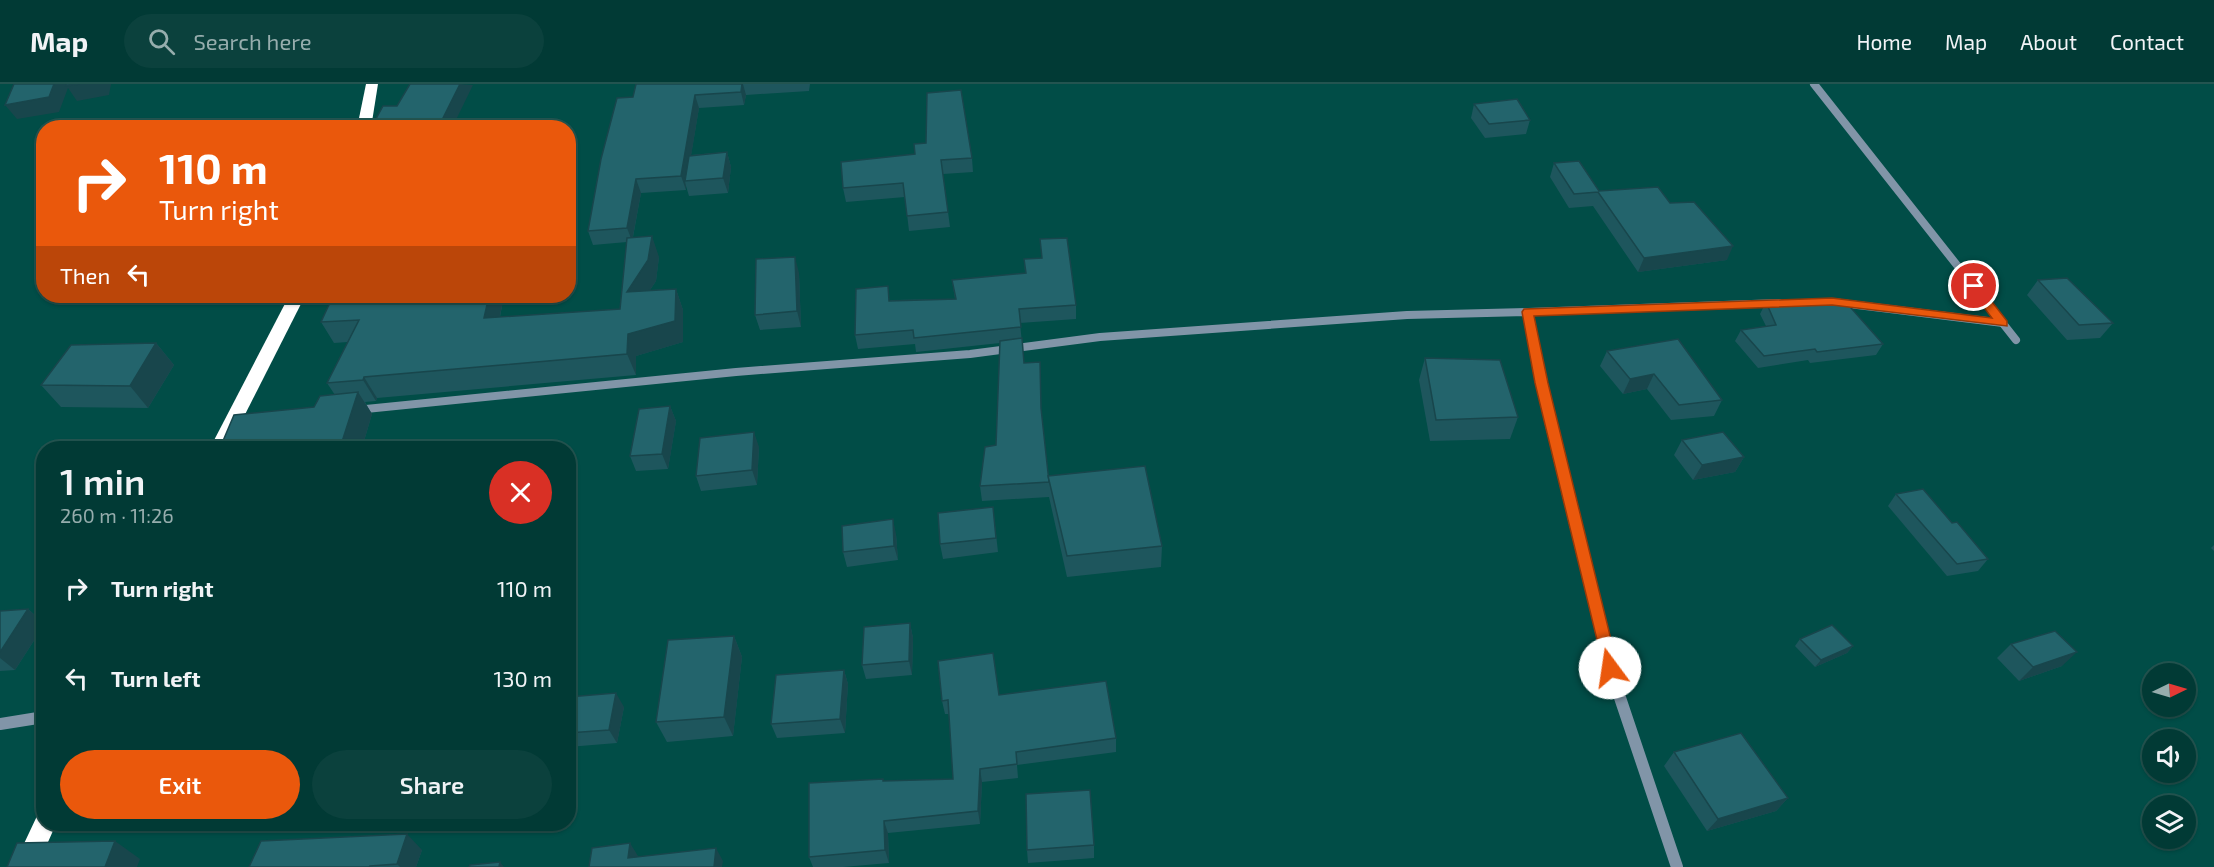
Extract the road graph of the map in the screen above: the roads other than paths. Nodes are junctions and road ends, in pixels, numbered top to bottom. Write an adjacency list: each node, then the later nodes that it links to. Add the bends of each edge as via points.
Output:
1 (372, 84): 3 (highway)
2 (1814, 84): 8 (street)
3 (365, 120)
4 (1820, 302): 8 (street)
5 (294, 303): 11 (highway, via 237,422)
6 (1785, 303): 7 (street)
7 (1528, 312): 10 (street, via 1407,315 1100,337 970,354 736,372); 16 (street, via 1541,383 1610,668)
8 (2003, 323): 9 (street)
9 (2016, 340)
10 (349, 411)
11 (224, 441)
12 (36, 718): 13 (street)
13 (0, 724)
14 (42, 831): 15 (highway)
15 (26, 867)
16 (1677, 867)

